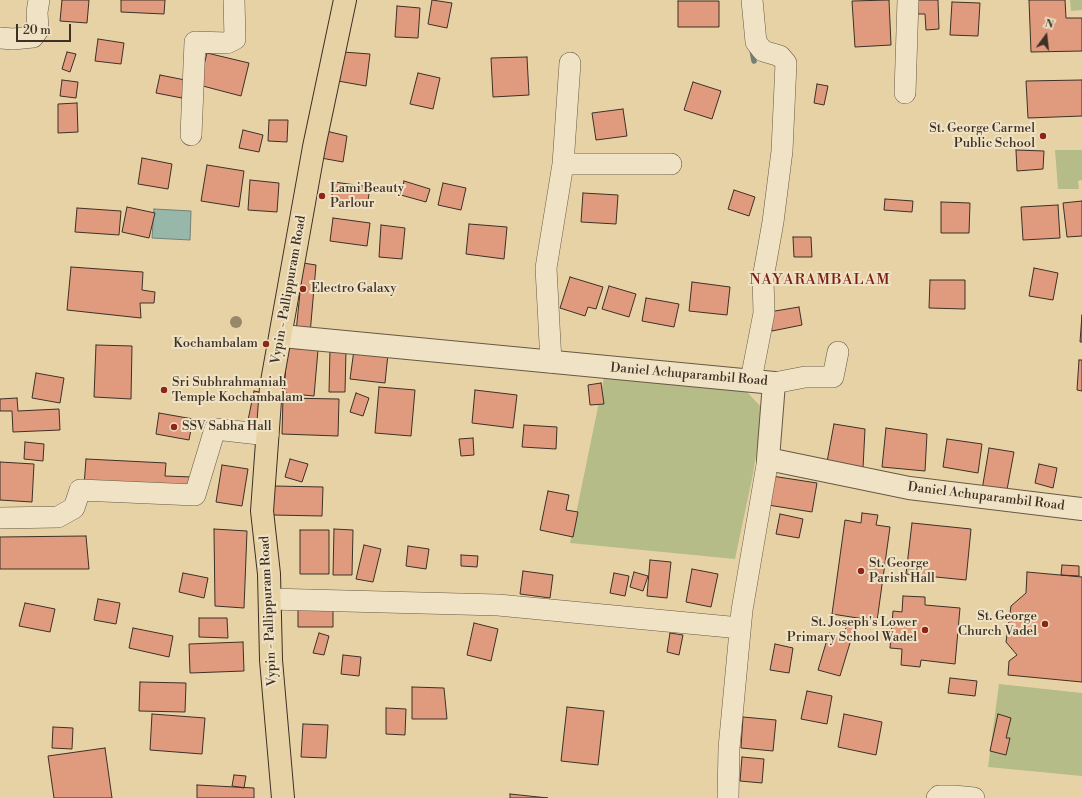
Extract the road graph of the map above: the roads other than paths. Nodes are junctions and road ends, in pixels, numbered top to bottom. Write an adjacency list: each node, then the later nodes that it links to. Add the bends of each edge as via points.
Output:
1 (39, 0): 6 (street, via 38,30 33,37)
2 (234, 0): 9 (street, via 235,39 227,43 195,42)
3 (345, 0): 12 (main road, Vypin - Pallippuram Road, via 313,154)
4 (752, 0): 15 (street, via 756,42 763,51 780,56 786,63 782,152 774,222 763,278 764,313)
5 (908, 0): 8 (street)
6 (0, 38)
7 (570, 63): 10 (street)
8 (905, 92)
9 (191, 135)
10 (563, 164): 11 (street); 14 (street, via 546,268)
11 (671, 164)
12 (282, 336): 14 (street, Daniel Achuparambil Road); 17 (main road, Vypin - Pallippuram Road, via 272,387)
13 (838, 352): 16 (street, via 833,377 805,377)
14 (551, 362): 15 (street, Daniel Achuparambil Road)
15 (751, 380): 16 (street, Daniel Achuparambil Road)
16 (774, 382): 18 (street, Daniel Achuparambil Road)
17 (268, 435): 20 (street, via 214,429 195,495 80,490 74,508 58,517); 21 (main road, Vypin - Pallippuram Road, via 262,511)
18 (768, 459): 19 (street, Daniel Achuparambil Road, via 909,488); 22 (street)
19 (1082, 509)
20 (0, 518)
21 (270, 599): 22 (street, via 498,605); 23 (main road, Vypin - Pallippuram Road, via 271,660)
22 (740, 628): 24 (street, via 729,748)
23 (282, 798)
24 (728, 798)
25 (937, 798): 26 (street)
26 (974, 798)

